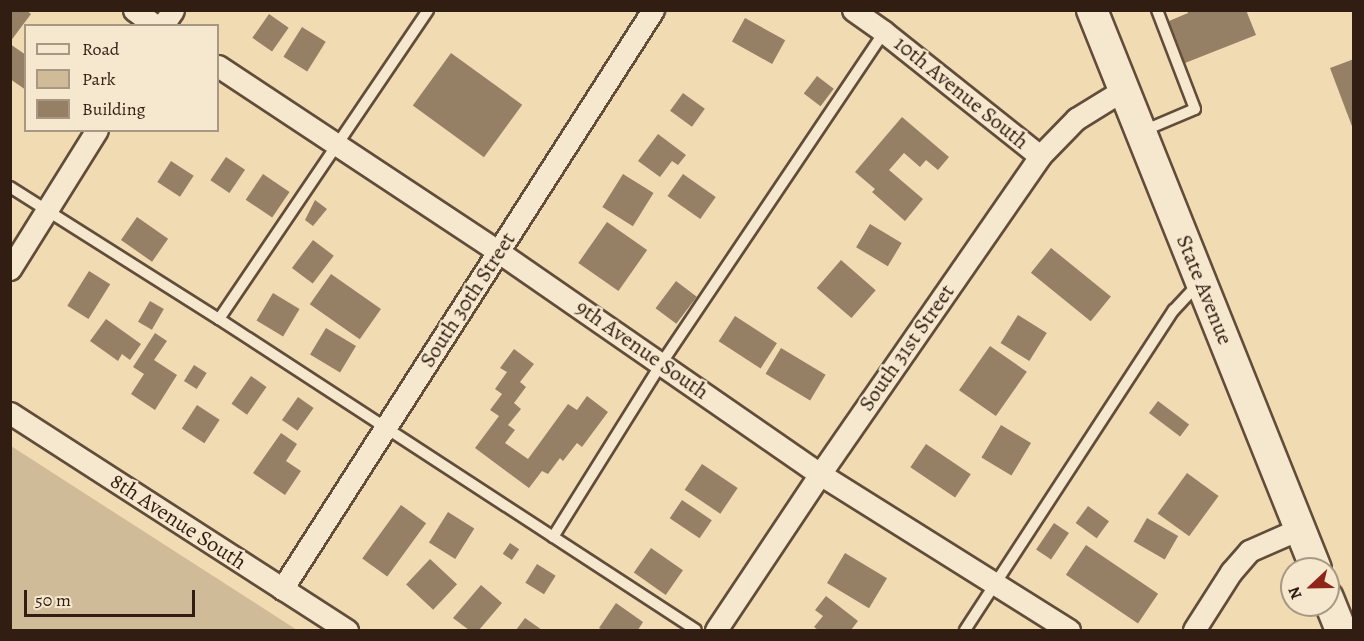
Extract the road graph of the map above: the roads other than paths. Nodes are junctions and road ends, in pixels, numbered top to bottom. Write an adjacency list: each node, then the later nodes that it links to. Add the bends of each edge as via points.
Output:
1 (134, 10): 8 (street)
2 (172, 10): 9 (street)
3 (428, 10): 15 (lane)
4 (653, 10): 19 (street, South 30th Street)
5 (853, 10): 10 (street, 10th Avenue South)
6 (1092, 10): 12 (main road, State Avenue)
7 (1157, 10): 14 (lane, via 1195,109)
8 (153, 24)
9 (163, 24)
10 (884, 32): 16 (street, 10th Avenue South); 23 (lane)
11 (219, 67): 15 (street, 9th Avenue South)
12 (1123, 90): 14 (main road, State Avenue); 16 (street, South 31st Street, via 1076,119)
13 (96, 132): 18 (street)
14 (1140, 132): 21 (main road, State Avenue)
15 (338, 146): 19 (street, 9th Avenue South); 22 (lane)
16 (1040, 156): 26 (street, South 31st Street)
17 (10, 187): 18 (lane)
18 (47, 212): 20 (street); 22 (lane)
19 (499, 252): 23 (street, 9th Avenue South); 25 (street, South 30th Street)
20 (10, 269)
21 (1200, 281): 27 (main road, State Avenue); 30 (lane, via 1174,310)
22 (219, 319): 25 (lane)
23 (662, 364): 26 (street, 9th Avenue South); 28 (lane)
24 (10, 413): 31 (street, 8th Avenue South)
25 (386, 428): 28 (lane); 31 (street, South 30th Street)
26 (820, 474): 30 (street, 9th Avenue South); 34 (street, South 31st Street)
27 (1299, 529): 29 (main road, State Avenue); 37 (street, via 1249,551)
28 (553, 537): 33 (lane)
29 (1311, 557)
30 (995, 584): 35 (lane); 36 (street, 9th Avenue South)
31 (282, 589): 32 (street, 8th Avenue South)
32 (347, 630)
33 (696, 630)
34 (716, 630)
35 (965, 630)
36 (1069, 630)
37 (1194, 630)

